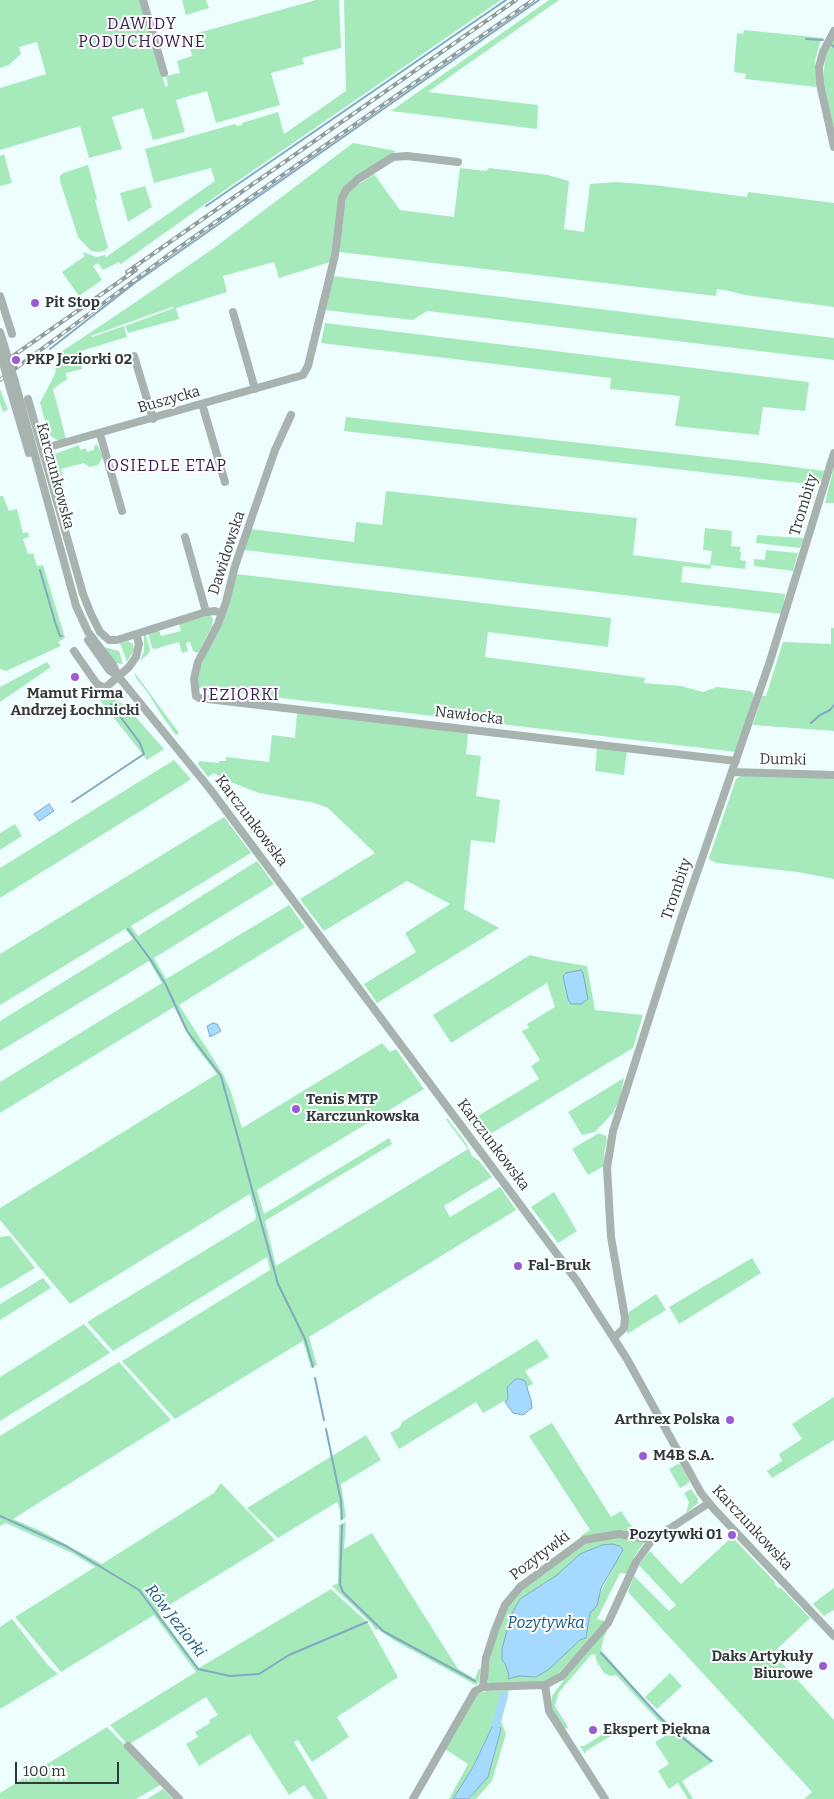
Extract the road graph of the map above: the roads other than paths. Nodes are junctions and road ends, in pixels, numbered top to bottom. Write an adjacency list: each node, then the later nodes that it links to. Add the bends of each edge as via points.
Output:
1 (143, 0): 3 (street)
2 (834, 31): 4 (street, via 822,52 819,67)
3 (164, 74)
4 (834, 147)
5 (458, 162): 12 (street, Buszycka, via 393,157 358,179 344,193 335,255 308,366 303,375)
6 (0, 296): 9 (street)
7 (233, 312): 12 (street)
8 (0, 332): 10 (street, Karczunkowska)
9 (12, 334)
10 (2, 348): 27 (street, Karczunkowska, bridge, via 78,612)
11 (134, 356): 16 (street)
12 (255, 389): 14 (street, Buszycka)
13 (28, 399): 18 (street, Karczunkowska)
14 (202, 404): 16 (street, Buszycka); 20 (street)
15 (291, 415): 24 (street, Dawidowska, via 275,450)
16 (153, 419): 17 (street, Buszycka)
17 (100, 434): 18 (street, Buszycka); 21 (street)
18 (42, 449): 25 (street, Karczunkowska, via 83,594 100,632 109,640)
19 (834, 453): 29 (street, Trombity, via 791,597)
20 (225, 482)
21 (122, 511)
22 (185, 536): 23 (street)
23 (206, 612): 24 (street); 25 (street)
24 (221, 613): 28 (street, Dawidowska, via 195,672 195,692)
25 (136, 634): 27 (street, via 138,654)
26 (74, 651): 27 (street, via 101,687 106,688)
27 (118, 676): 32 (street, Karczunkowska, via 210,789 546,1239)
28 (199, 698): 29 (street, Nawłocka)
29 (736, 761): 30 (street, Trombity)
30 (732, 772): 31 (street, Dumki); 32 (street, Trombity, via 613,1131 607,1168 611,1237 626,1318 624,1328)
31 (834, 775)
32 (614, 1338): 33 (street, Karczunkowska, via 698,1489)
33 (709, 1503): 34 (street); 35 (street, Karczunkowska)
34 (652, 1540): 36 (street, via 636,1562 608,1623 562,1676); 37 (street, Pozytywki, via 619,1534 584,1540 520,1587 505,1605 494,1630 486,1658)
35 (834, 1636)
36 (545, 1685): 37 (street); 41 (street, via 549,1711)
37 (483, 1688): 40 (street, via 473,1694)
38 (128, 1746): 39 (street)
39 (179, 1799)
40 (413, 1799)
41 (605, 1799)

